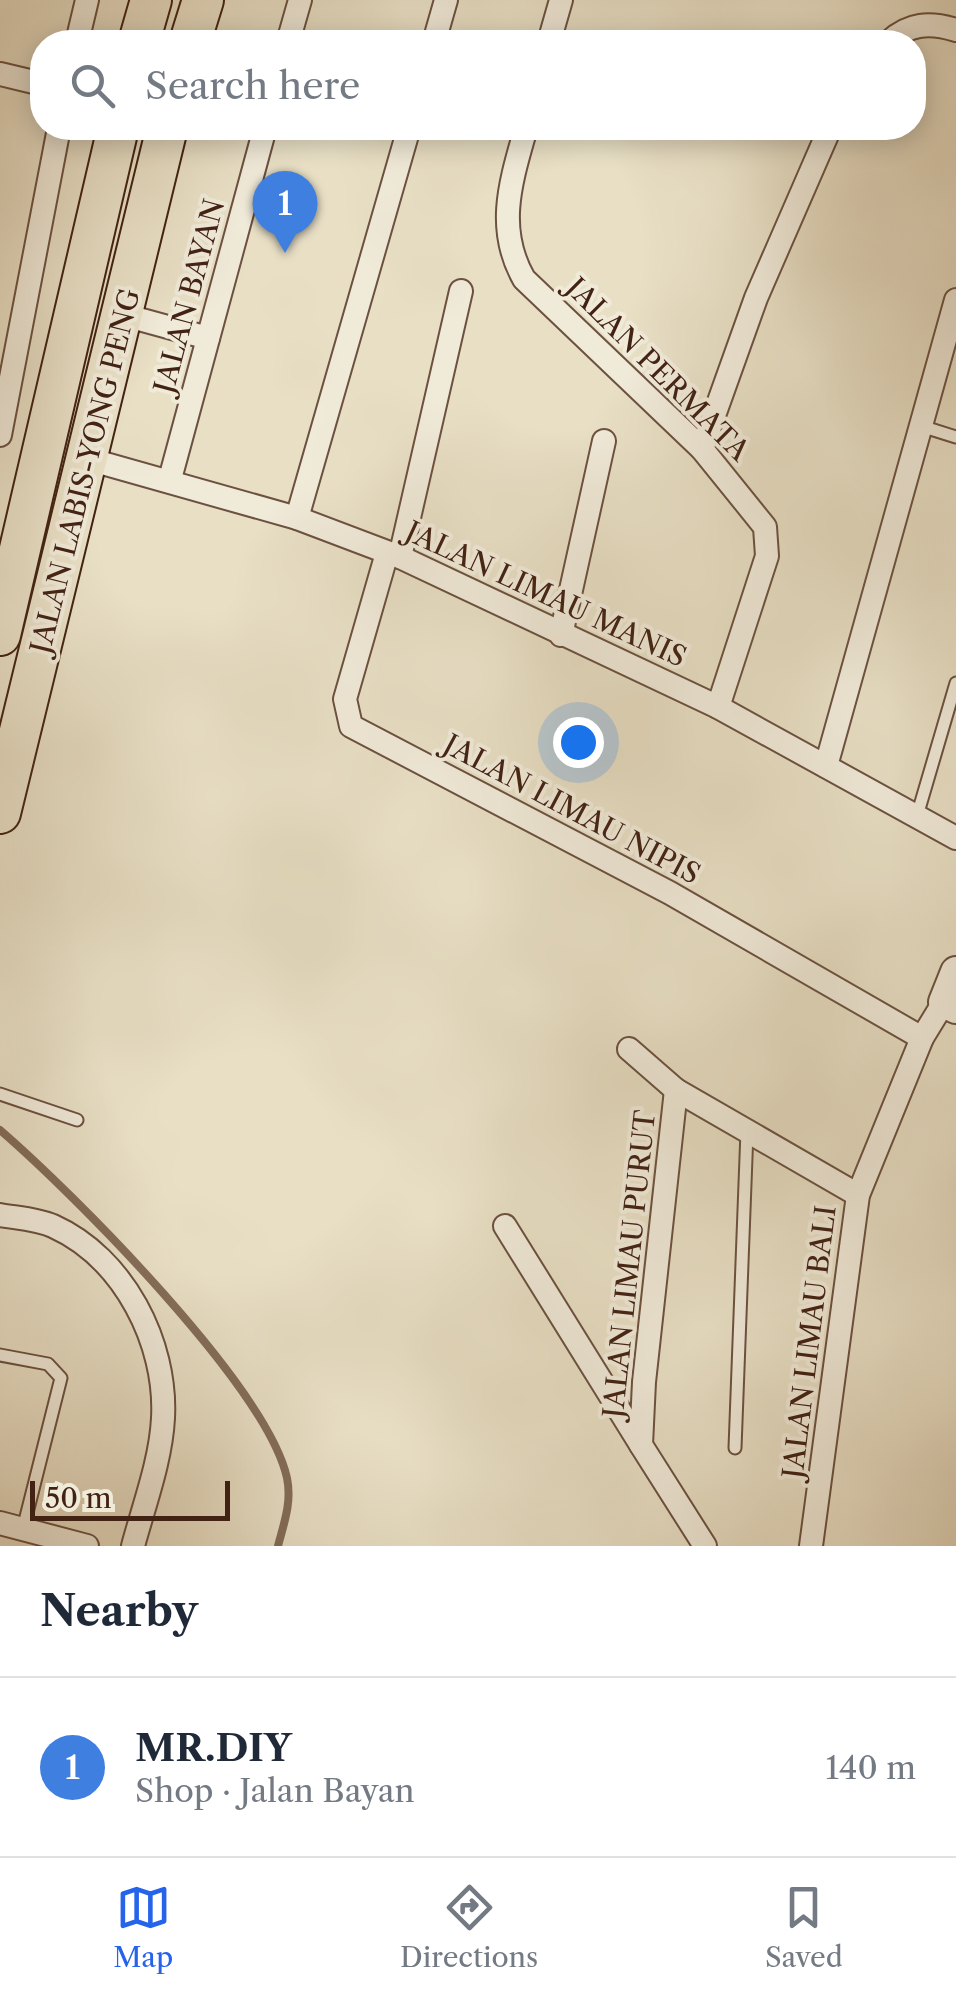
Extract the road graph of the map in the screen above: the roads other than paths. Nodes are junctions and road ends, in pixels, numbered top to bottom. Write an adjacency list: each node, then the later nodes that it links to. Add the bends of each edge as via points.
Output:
1 (86, 0): 7 (street)
2 (150, 0): 8 (highway)
3 (202, 0): 9 (highway)
4 (300, 0): 10 (street)
5 (446, 0): 11 (street)
6 (560, 0): 12 (street)
7 (80, 30)
8 (143, 30)
9 (193, 30)
10 (291, 30)
11 (437, 30)
12 (552, 30)
13 (903, 30): 14 (street, via 918,24)
14 (956, 30)
15 (0, 74): 16 (street)
16 (30, 81)
17 (57, 140): 29 (street)
18 (115, 140): 36 (highway, JALAN LABIS-YONG PENG)
19 (164, 140): 26 (highway, JALAN LABIS-YONG PENG)
20 (262, 140): 27 (street, JALAN BAYAN)
21 (406, 140): 35 (street)
22 (523, 140): 32 (street, JALAN PERMATA, via 506,214 511,257 524,279)
23 (820, 140): 32 (street)
24 (461, 290): 37 (street, JALAN LIMAU NIPIS)
25 (956, 300): 28 (street)
26 (124, 315): 27 (street); 33 (highway, JALAN LABIS-YONG PENG)
27 (208, 338): 34 (street, JALAN BAYAN)
28 (921, 426): 30 (lane); 42 (street)
29 (0, 436)
30 (956, 437)
31 (604, 441): 39 (street)
32 (702, 449): 41 (street, JALAN PERMATA, via 768,536)
33 (88, 459): 34 (street, JALAN LIMAU MANIS); 43 (highway, JALAN LABIS-YONG PENG)
34 (170, 480): 35 (street, JALAN LIMAU MANIS)
35 (297, 518): 37 (street, JALAN LIMAU MANIS)
36 (9, 551): 38 (highway, JALAN LABIS-YONG PENG)
37 (393, 555): 39 (street, JALAN LIMAU MANIS); 48 (street, JALAN LIMAU NIPIS, via 345,700 351,726 663,889)
38 (0, 635)
39 (561, 635): 41 (street, JALAN LIMAU MANIS)
40 (956, 683): 44 (lane)
41 (718, 707): 42 (street, JALAN LIMAU MANIS)
42 (826, 766): 44 (street, JALAN LIMAU MANIS)
43 (0, 813)
44 (917, 816): 45 (street, JALAN LIMAU MANIS)
45 (956, 838)
46 (956, 972): 47 (street)
47 (950, 1005): 48 (street, JALAN LIMAU BALI)
48 (922, 1038): 54 (street, JALAN LIMAU BALI)
49 (629, 1050): 50 (street)
50 (676, 1090): 53 (street); 58 (street, JALAN LIMAU PURUT)
51 (0, 1094): 52 (lane)
52 (77, 1120)
53 (747, 1130): 54 (street); 59 (lane)
54 (858, 1195): 64 (street, JALAN LIMAU BALI)
55 (0, 1214): 62 (street, via 52,1226 76,1240 125,1289 143,1318 162,1383 163,1420)
56 (505, 1226): 58 (street)
57 (0, 1355): 60 (lane, via 48,1364 61,1378)
58 (641, 1446): 63 (street, JALAN LIMAU PURUT)
59 (735, 1448)
60 (12, 1526): 61 (street)
61 (86, 1546)
62 (132, 1546)
63 (705, 1546)
64 (811, 1546)

